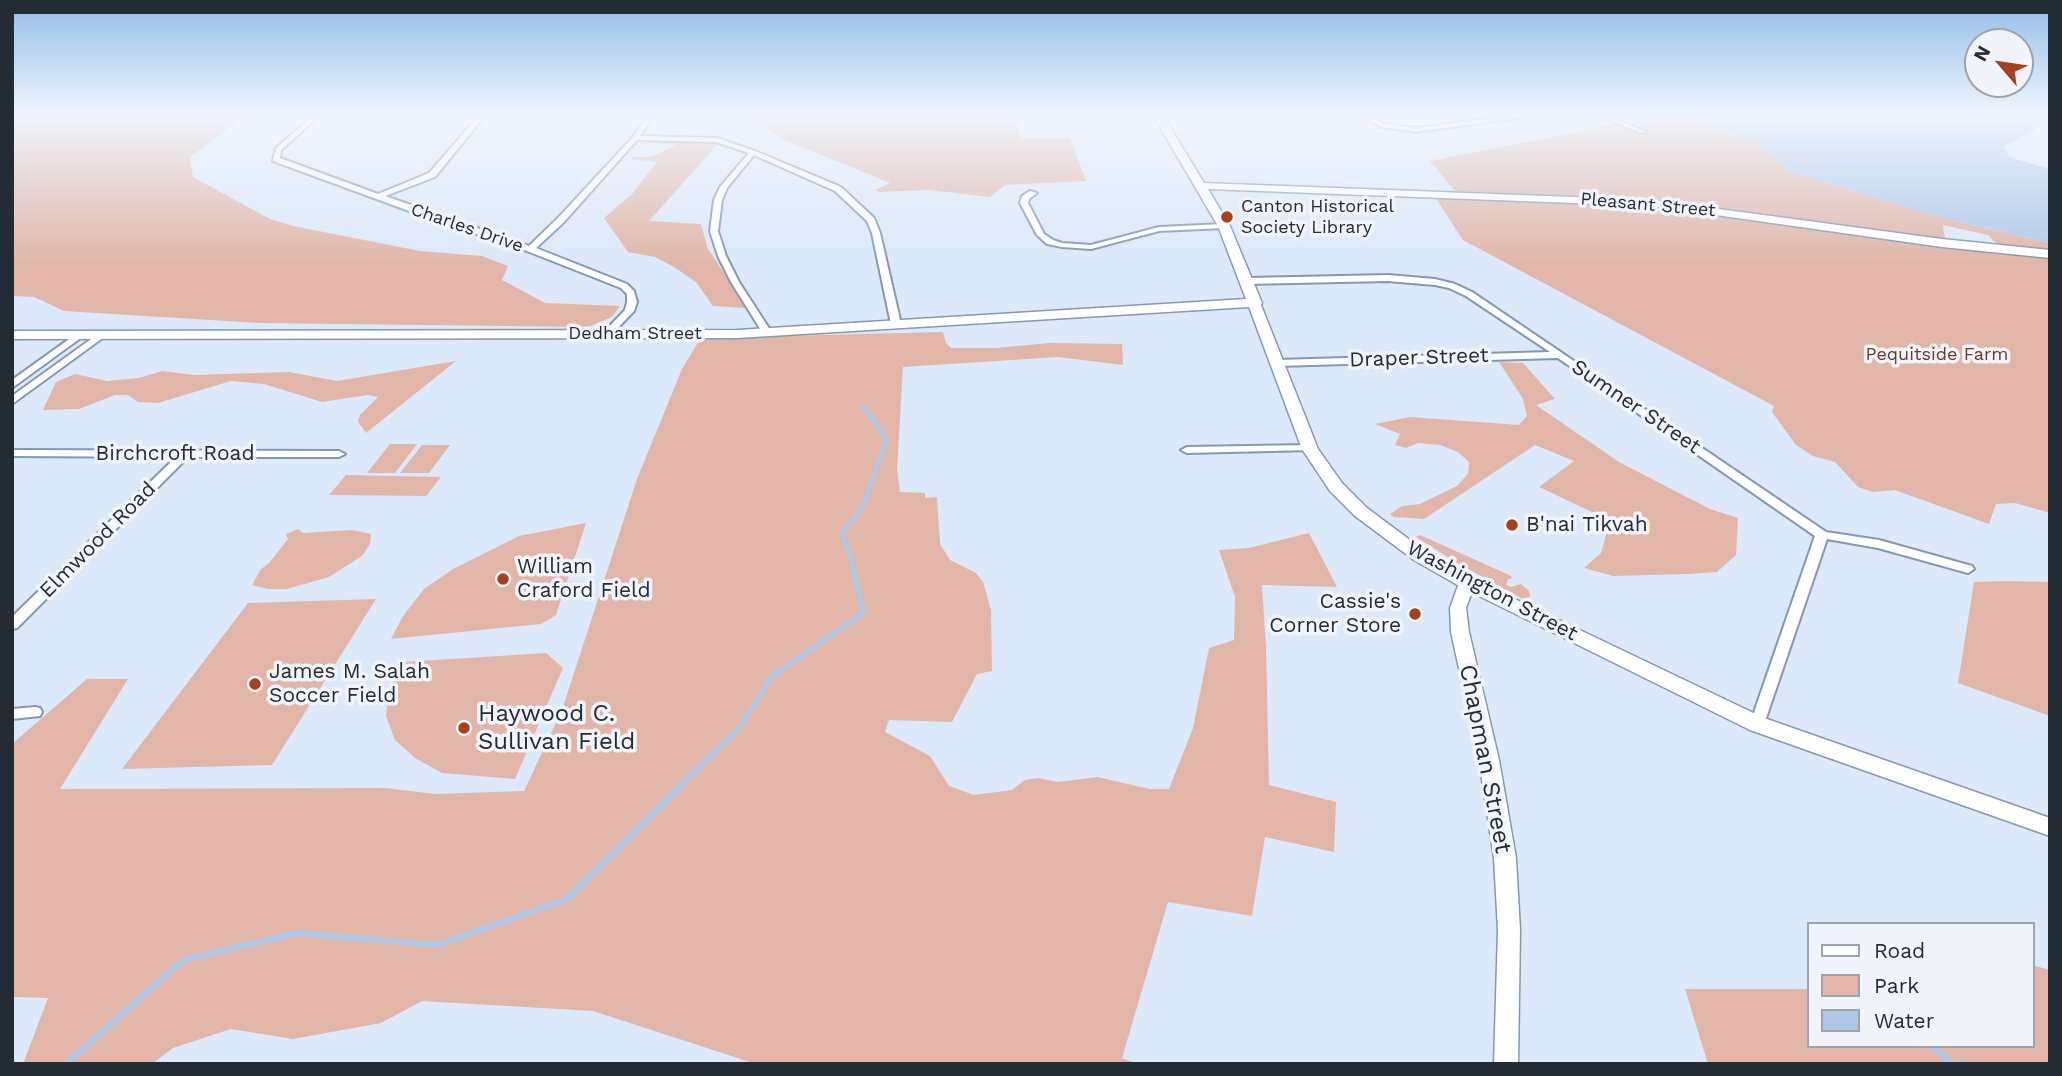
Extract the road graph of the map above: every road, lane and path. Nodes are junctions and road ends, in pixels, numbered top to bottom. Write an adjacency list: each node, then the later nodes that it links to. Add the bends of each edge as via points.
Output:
1 (285, 162): 9 (street, Charles Drive)
2 (443, 162): 9 (street, via 432,175)
3 (613, 162): 11 (street)
4 (745, 162): 16 (street, via 718,200 714,231 735,282)
5 (777, 162): 15 (street, via 838,188 871,220)
6 (1187, 162): 7 (main road, Washington Street)
7 (1201, 186): 10 (main road, Washington Street); 12 (main road, Pleasant Street, via 1652,203)
8 (1033, 193): 10 (street, via 1024,202 1041,235 1062,245 1091,247 1159,229)
9 (379, 196): 11 (street, Charles Drive)
10 (1224, 226): 13 (main road, Washington Street)
11 (530, 249): 17 (street, Charles Drive, via 614,281 631,293 629,311)
12 (2050, 254)
13 (1247, 281): 14 (main road, Washington Street); 21 (street, Sumner Street, via 1388,278 1435,282 1469,294)
14 (1256, 303): 15 (main road, Dedham Street); 22 (main road, Washington Street)
15 (896, 324): 16 (main road, Dedham Street)
16 (767, 333): 17 (main road, Dedham Street)
17 (607, 334): 20 (main road, Dedham Street)
18 (12, 335): 19 (main road, Dedham Street)
19 (79, 335): 20 (main road, Dedham Street); 23 (street)
20 (101, 335): 24 (street)
21 (1560, 355): 22 (street, Draper Street); 30 (street, Sumner Street)
22 (1277, 363): 25 (main road, Washington Street)
23 (12, 385)
24 (12, 401)
25 (1309, 448): 26 (street); 32 (main road, Washington Street, via 1336,487 1361,512 1420,556)
26 (1187, 450)
27 (12, 453): 29 (street, Birchcroft Road)
28 (339, 454): 29 (street, Birchcroft Road)
29 (184, 455): 33 (street, Elmwood Road)
30 (1822, 534): 31 (street, via 1879,544); 36 (street)
31 (1968, 569)
32 (1467, 583): 36 (main road, Washington Street); 38 (street, Chapman Street, via 1458,608 1460,632 1506,858)
33 (12, 625)
34 (35, 712): 35 (street)
35 (12, 714)
36 (1757, 724): 37 (main road, Washington Street)
37 (2050, 827)
38 (1506, 1064)

